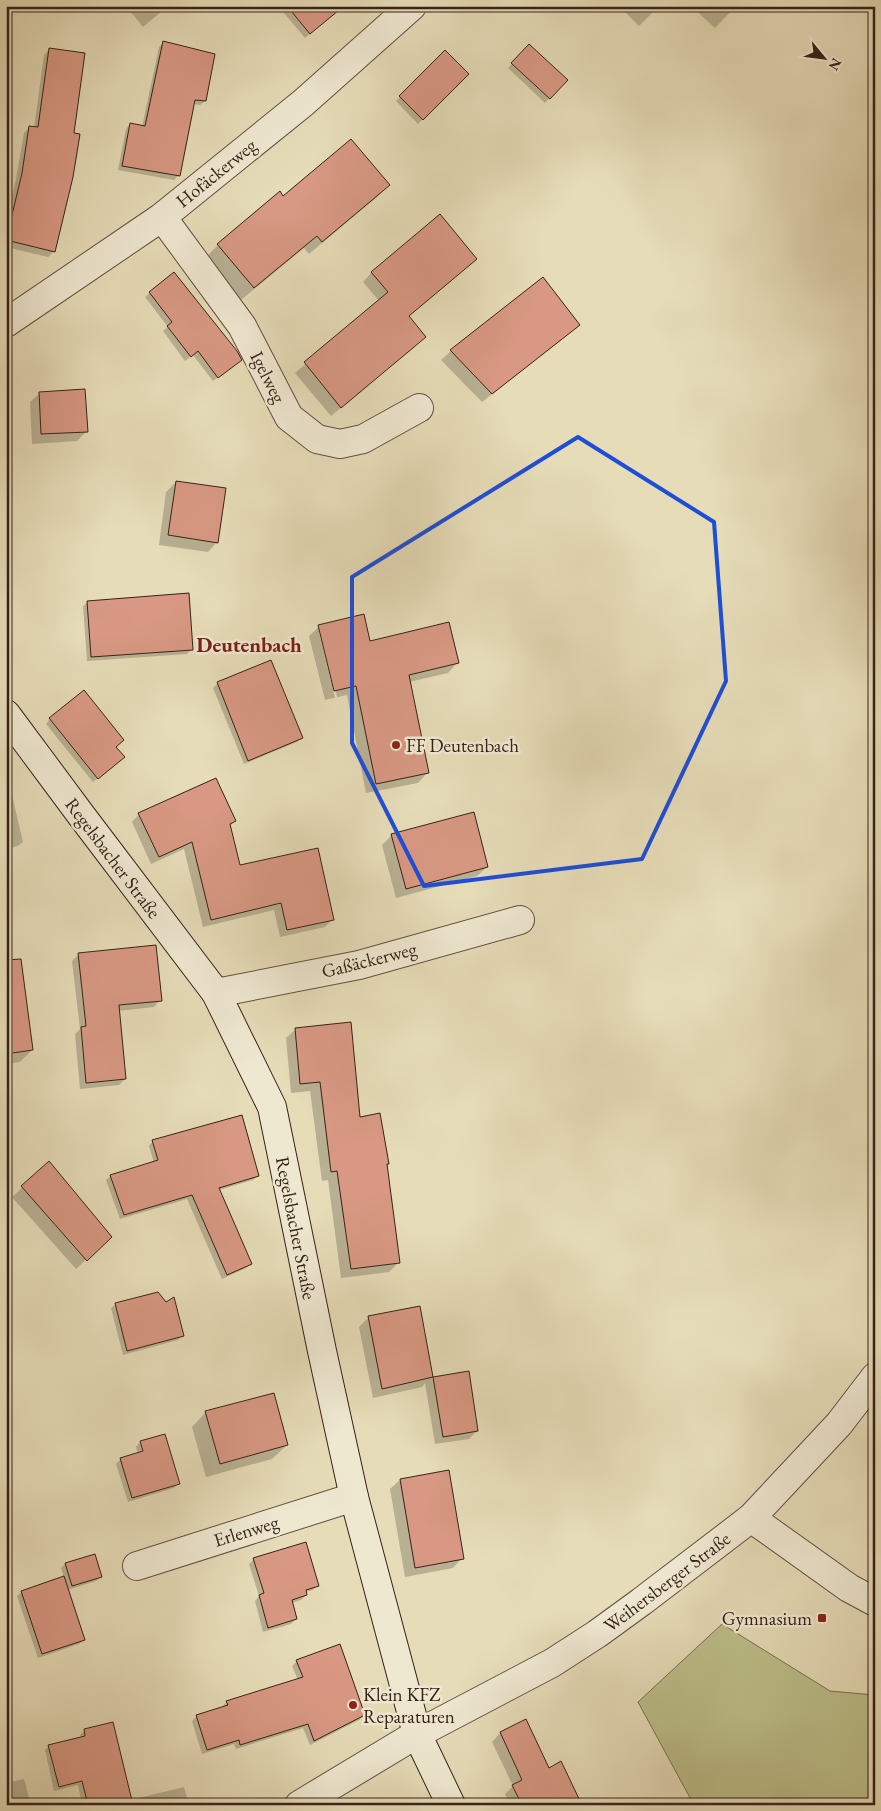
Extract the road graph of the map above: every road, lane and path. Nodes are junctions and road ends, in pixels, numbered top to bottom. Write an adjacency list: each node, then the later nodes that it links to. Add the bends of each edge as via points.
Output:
1 (412, 6): 2 (street, Hofäckerweg, via 303,103)
2 (162, 217): 3 (street, Hofäckerweg); 4 (street, Igelweg, via 242,326 289,417 317,439 340,444 363,438)
3 (6, 323)
4 (419, 408)
5 (6, 714): 7 (street, Regelsbacher Straße)
6 (520, 920): 7 (street, Gaßäckerweg, via 359,965)
7 (216, 993): 9 (street, Regelsbacher Straße, via 272,1108)
8 (875, 1377): 10 (street, Weihersberger Straße, via 839,1424)
9 (354, 1497): 11 (street, Erlenweg); 13 (street, Regelsbacher Straße)
10 (751, 1518): 12 (street, via 849,1588); 13 (street, Weihersberger Straße, via 597,1634 552,1662)
11 (137, 1566)
12 (875, 1602)
13 (417, 1734): 14 (street, Weihersberger Straße); 15 (street, Regelsbacher Straße)
14 (299, 1805)
15 (451, 1805)

